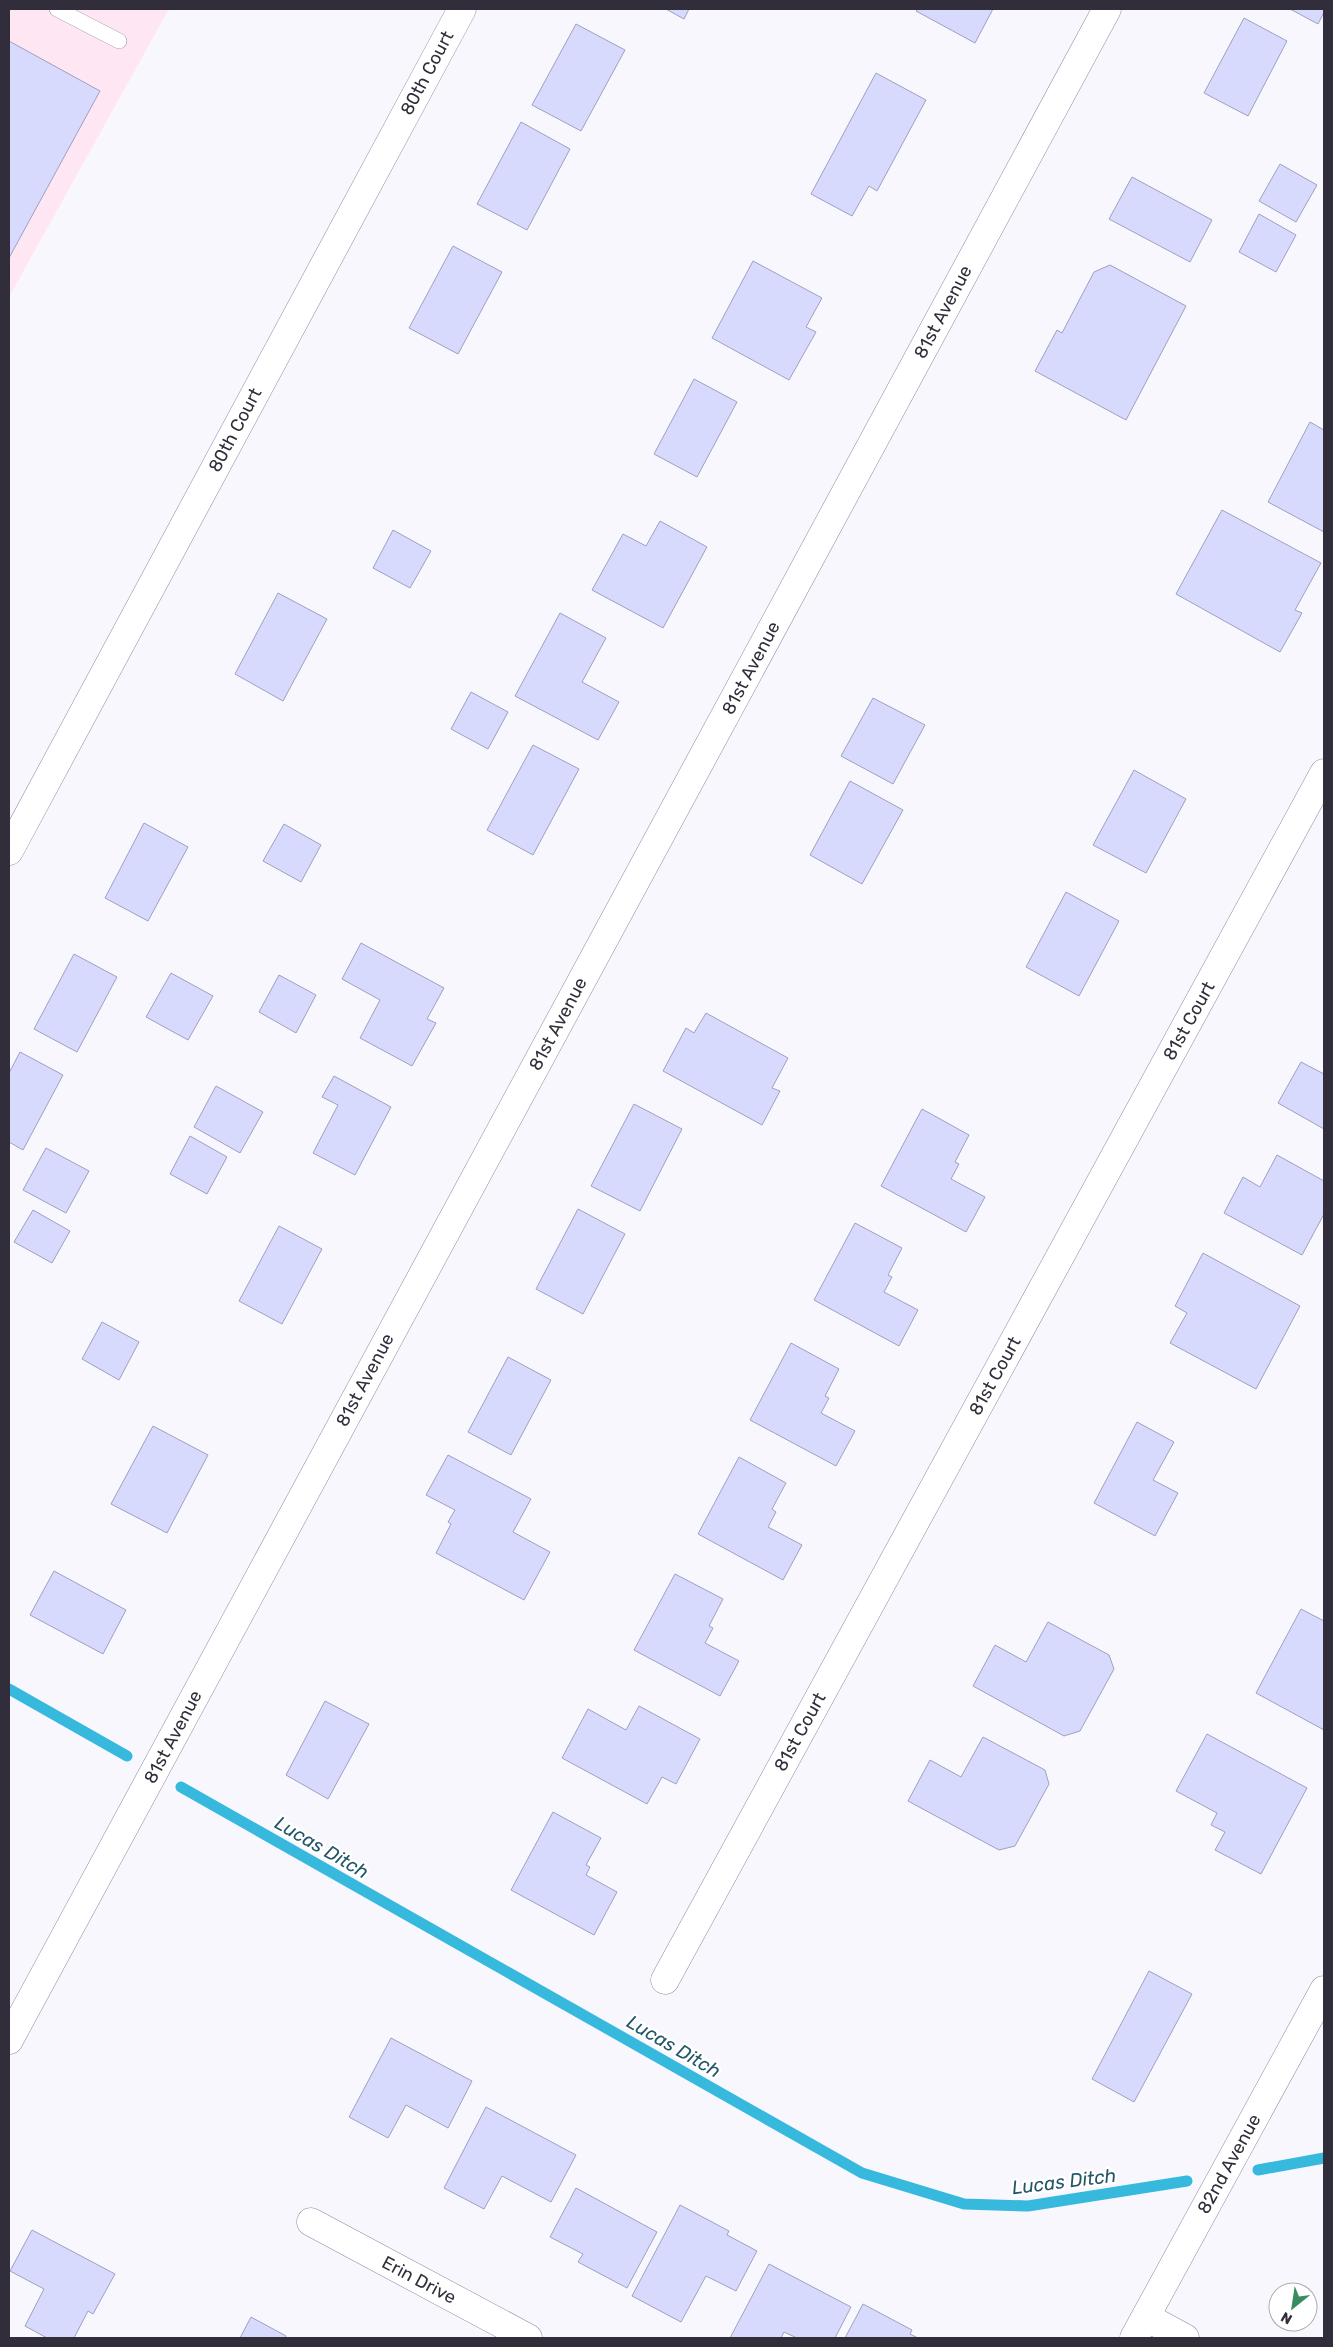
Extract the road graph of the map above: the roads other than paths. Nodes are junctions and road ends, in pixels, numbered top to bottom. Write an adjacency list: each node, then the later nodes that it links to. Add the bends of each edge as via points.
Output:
1 (57, 9): 4 (lane)
2 (462, 9): 6 (street, 80th Court)
3 (1107, 9): 9 (street, 81st Avenue)
4 (119, 41)
5 (1324, 773): 7 (street, 81st Court)
6 (9, 851)
7 (665, 1980)
8 (1324, 1990): 11 (street, 82nd Avenue)
9 (9, 2040)
10 (311, 2222): 12 (street, Erin Drive)
11 (1140, 2328): 13 (street)
12 (528, 2338)
13 (1185, 2338)

